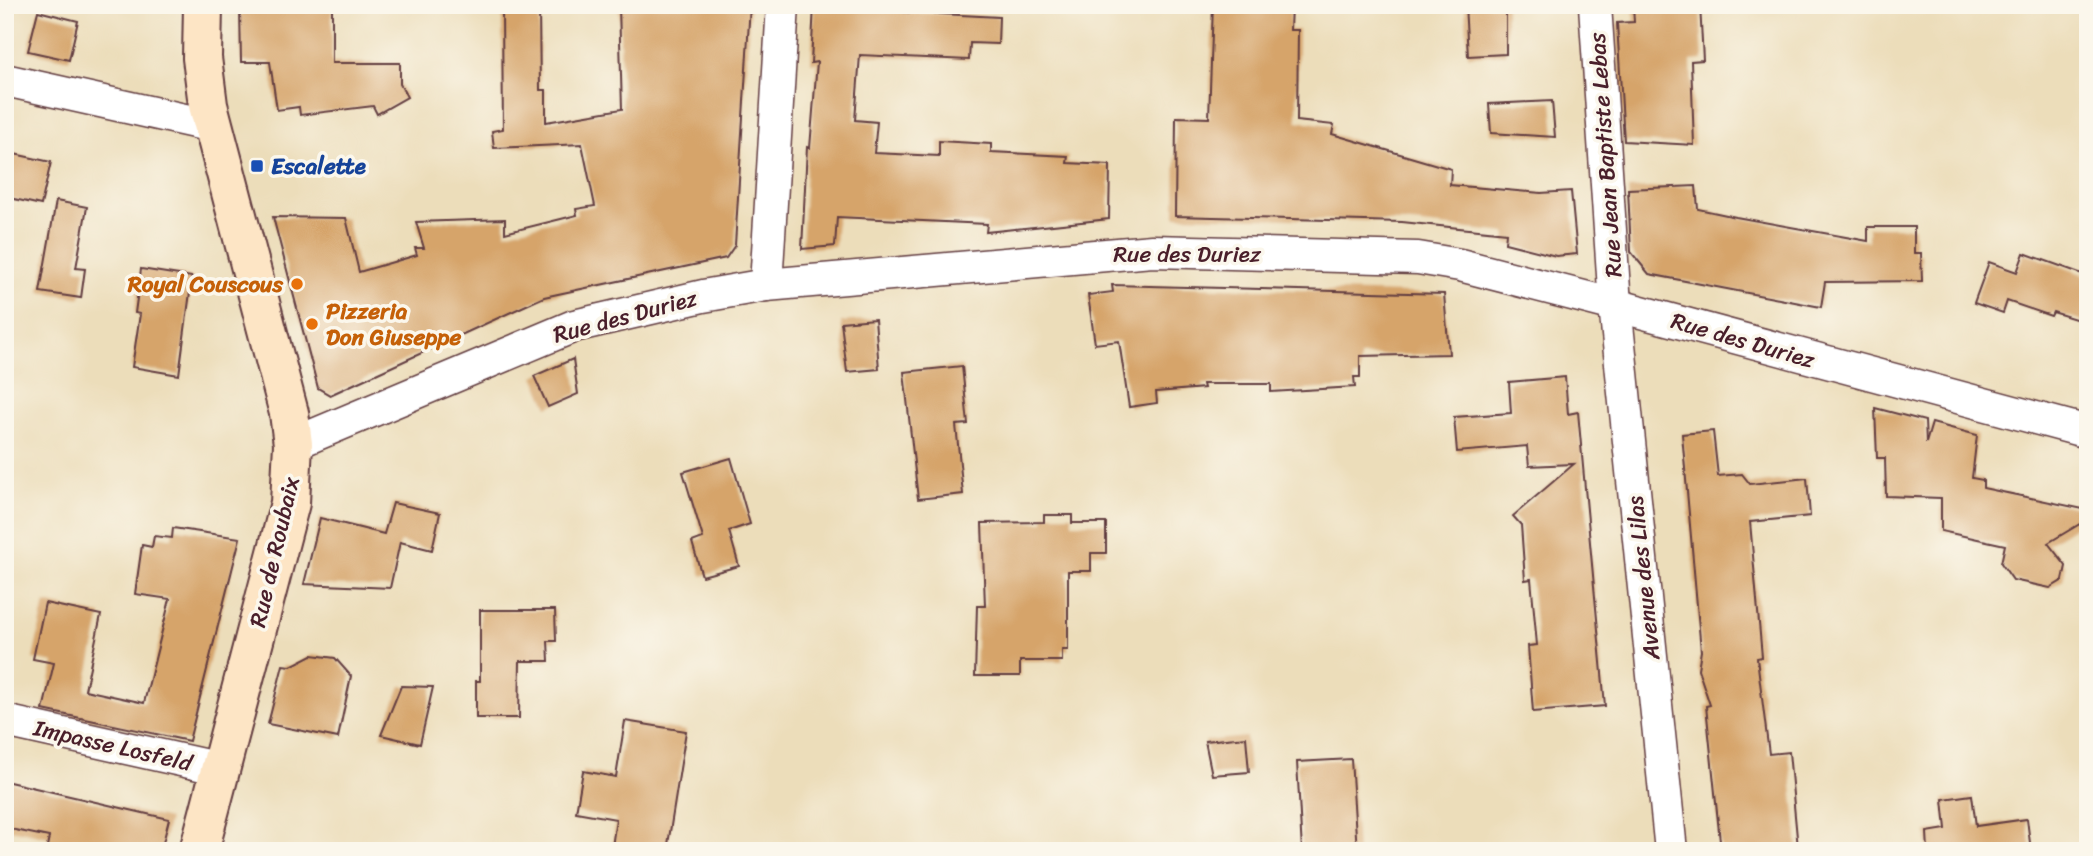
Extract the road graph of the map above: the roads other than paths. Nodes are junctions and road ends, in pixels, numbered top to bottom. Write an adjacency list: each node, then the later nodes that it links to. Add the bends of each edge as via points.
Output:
1 (203, 5): 5 (main road, Rue de Roubaix, via 202,58)
2 (783, 5): 6 (street)
3 (1595, 5): 7 (street, Rue Jean Baptiste Lebas)
4 (5, 80): 5 (street)
5 (212, 126): 9 (main road, Rue de Roubaix, via 289,413)
6 (766, 285): 7 (street, Rue des Duriez, via 1096,254 1228,252 1438,261); 9 (street, Rue des Duriez, via 574,326)
7 (1615, 304): 8 (street, Rue des Duriez); 13 (street, Avenue des Lilas)
8 (2088, 432)
9 (293, 444): 11 (main road, Rue de Roubaix, via 290,503)
10 (5, 721): 11 (street, Impasse Losfeld)
11 (220, 769): 12 (main road, Rue de Roubaix)
12 (200, 851)
13 (1671, 851)

